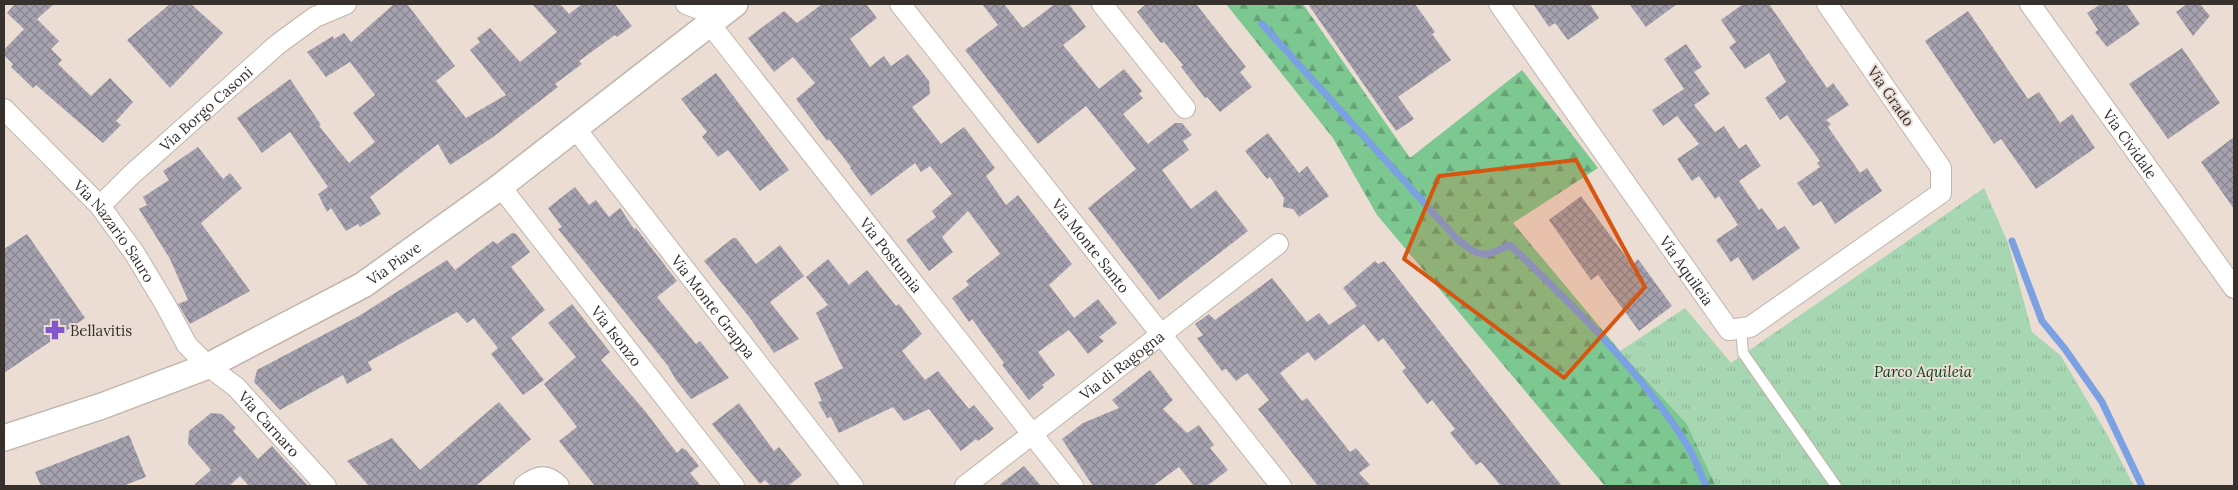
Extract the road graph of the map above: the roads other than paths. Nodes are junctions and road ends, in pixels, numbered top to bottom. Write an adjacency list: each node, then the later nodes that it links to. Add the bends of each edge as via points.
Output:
1 (346, 4): 8 (street, Via Borgo Casoni)
2 (686, 4): 9 (street)
3 (900, 4): 18 (street, Via Monte Santo)
4 (1102, 4): 10 (street)
5 (1499, 4): 17 (street, Via Aquileia, via 1729,330)
6 (1827, 4): 17 (street, Via Grado, via 1941,168 1941,193 1750,327)
7 (2030, 4): 16 (street, Via Cividale)
8 (316, 10): 14 (street, Via Borgo Casoni)
9 (721, 14): 12 (street, Via Piave); 20 (street, Via Postumia)
10 (1185, 108)
11 (4, 109): 14 (street, Via Nazario Sauro)
12 (576, 128): 13 (street, Via Piave); 26 (street, Via Monte Grappa)
13 (500, 186): 19 (street, Via Piave, via 363,285); 25 (street, Via Isonzo)
14 (100, 206): 19 (street, Via Nazario Sauro, via 135,254 187,345)
15 (1278, 244): 18 (street, Via di Ragogna)
16 (2233, 285)
17 (1741, 328): 30 (lane, via 1743,353)
18 (1161, 336): 20 (street, Via di Ragogna); 29 (street, Via Monte Santo)
19 (208, 366): 21 (street, Via Piave); 22 (street, Via Carnaro, via 236,387)
20 (1032, 434): 27 (street, Via di Ragogna); 28 (street, Via Postumia)
21 (4, 438)
22 (326, 486)
23 (524, 486): 24 (street, via 542,476 549,477)
24 (559, 486)
25 (734, 486)
26 (853, 486)
27 (965, 486)
28 (1073, 486)
29 (1281, 486)
30 (1836, 486)

